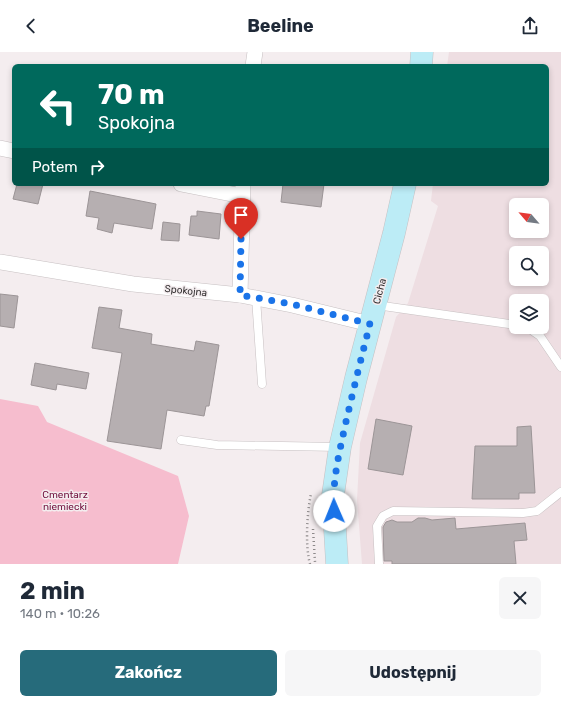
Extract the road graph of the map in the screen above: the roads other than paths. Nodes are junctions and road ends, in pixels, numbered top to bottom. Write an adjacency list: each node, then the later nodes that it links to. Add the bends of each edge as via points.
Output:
1 (254, 52): 3 (street)
2 (422, 52): 4 (street)
3 (253, 64)
4 (421, 64)
5 (0, 148): 6 (street)
6 (12, 151)
7 (202, 186): 9 (street)
8 (405, 186): 13 (street, Cicha)
9 (243, 190): 11 (street)
10 (0, 262): 11 (street, Spokojna, via 133,284)
11 (240, 295): 12 (street, Spokojna)
12 (256, 298): 13 (street, Spokojna); 17 (lane)
13 (373, 315): 14 (lane); 19 (street, Cicha)
14 (509, 325)
15 (537, 334): 16 (lane)
16 (561, 367)
17 (262, 384)
18 (181, 440): 19 (lane, via 217,446)
19 (340, 447): 21 (street, Cicha, via 333,495)
20 (561, 492): 22 (lane, via 537,511 523,513 393,511 383,516 377,526)
21 (338, 564)
22 (379, 564)

